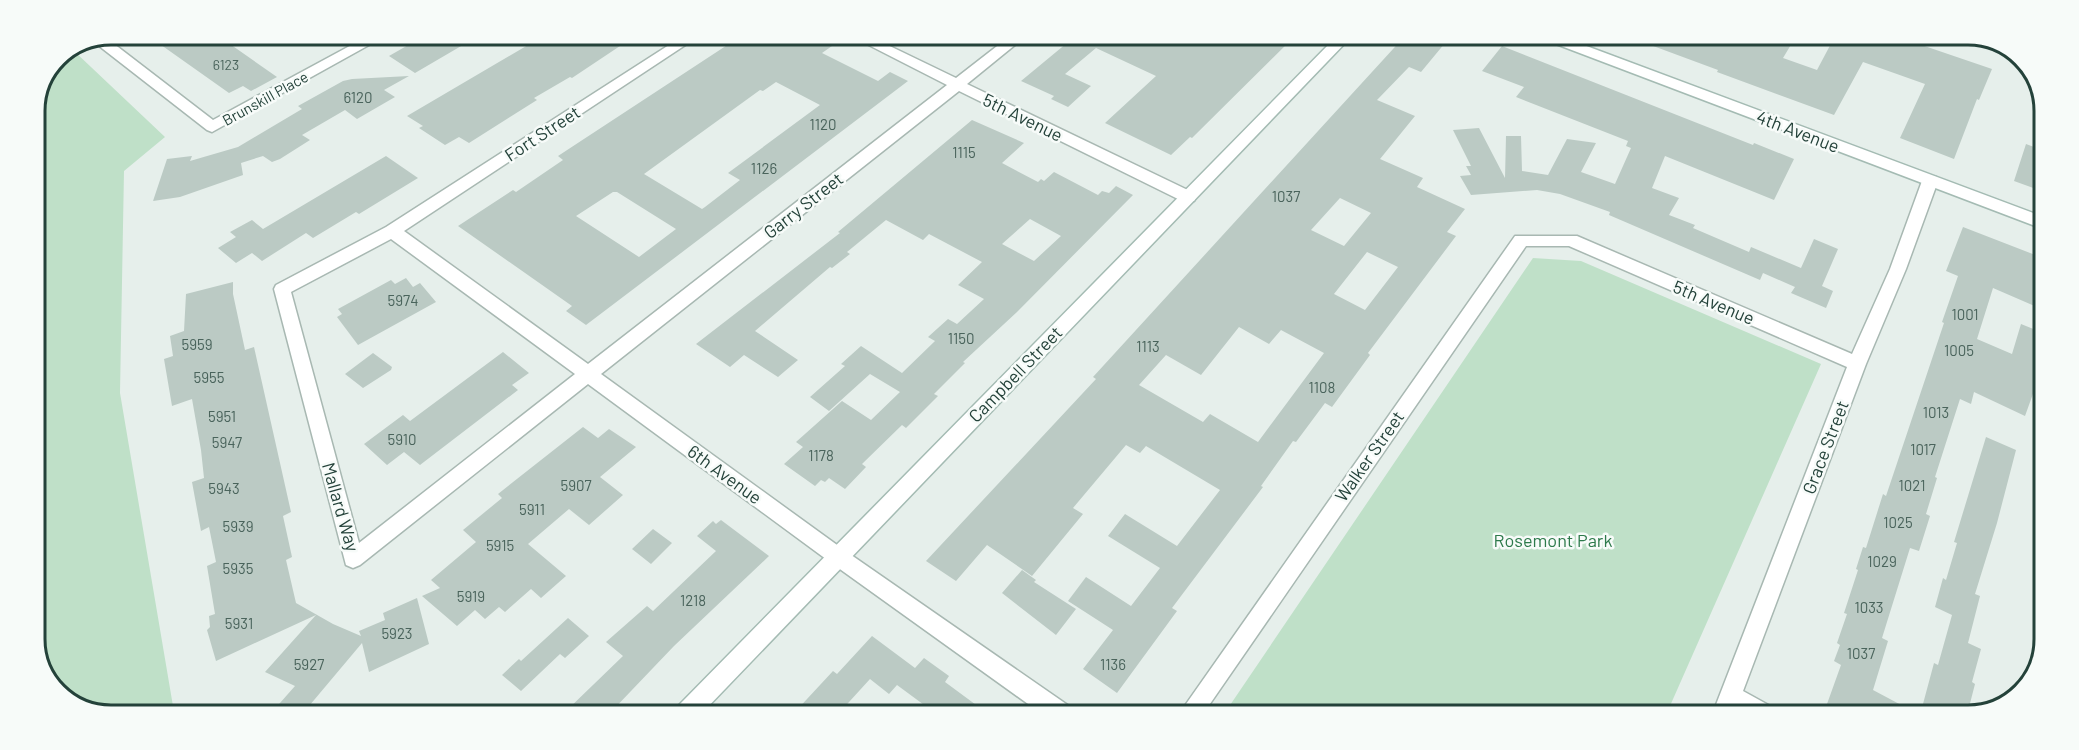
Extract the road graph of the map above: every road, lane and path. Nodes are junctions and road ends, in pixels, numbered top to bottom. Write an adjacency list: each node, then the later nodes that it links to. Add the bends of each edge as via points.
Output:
1 (107, 45): 2 (street, Brunskill Place, via 212,127)
2 (362, 45)
3 (678, 45): 12 (street, Fort Street)
4 (877, 45): 8 (street, 5th Avenue)
5 (1007, 45): 8 (street, Garry Street)
6 (1336, 45): 10 (street, Campbell Street)
7 (1571, 45): 9 (street, 4th Avenue)
8 (957, 84): 10 (street, 5th Avenue); 15 (street, Garry Street)
9 (1930, 181): 11 (street, 4th Avenue); 14 (street, Grace Street, via 1898,270)
10 (1188, 197): 16 (street, Campbell Street)
11 (2034, 220)
12 (392, 231): 15 (street, 6th Avenue); 15 (street, Mallard Way, via 282,289 353,559)
13 (1571, 240): 14 (street, 5th Avenue); 19 (street, Walker Street, via 1521,240)
14 (1857, 364): 20 (street, Grace Street)
15 (589, 375): 16 (street, 6th Avenue)
16 (837, 556): 17 (street, Campbell Street); 18 (street, 6th Avenue)
17 (695, 705)
18 (1048, 705)
19 (1196, 705)
20 (1727, 705)

